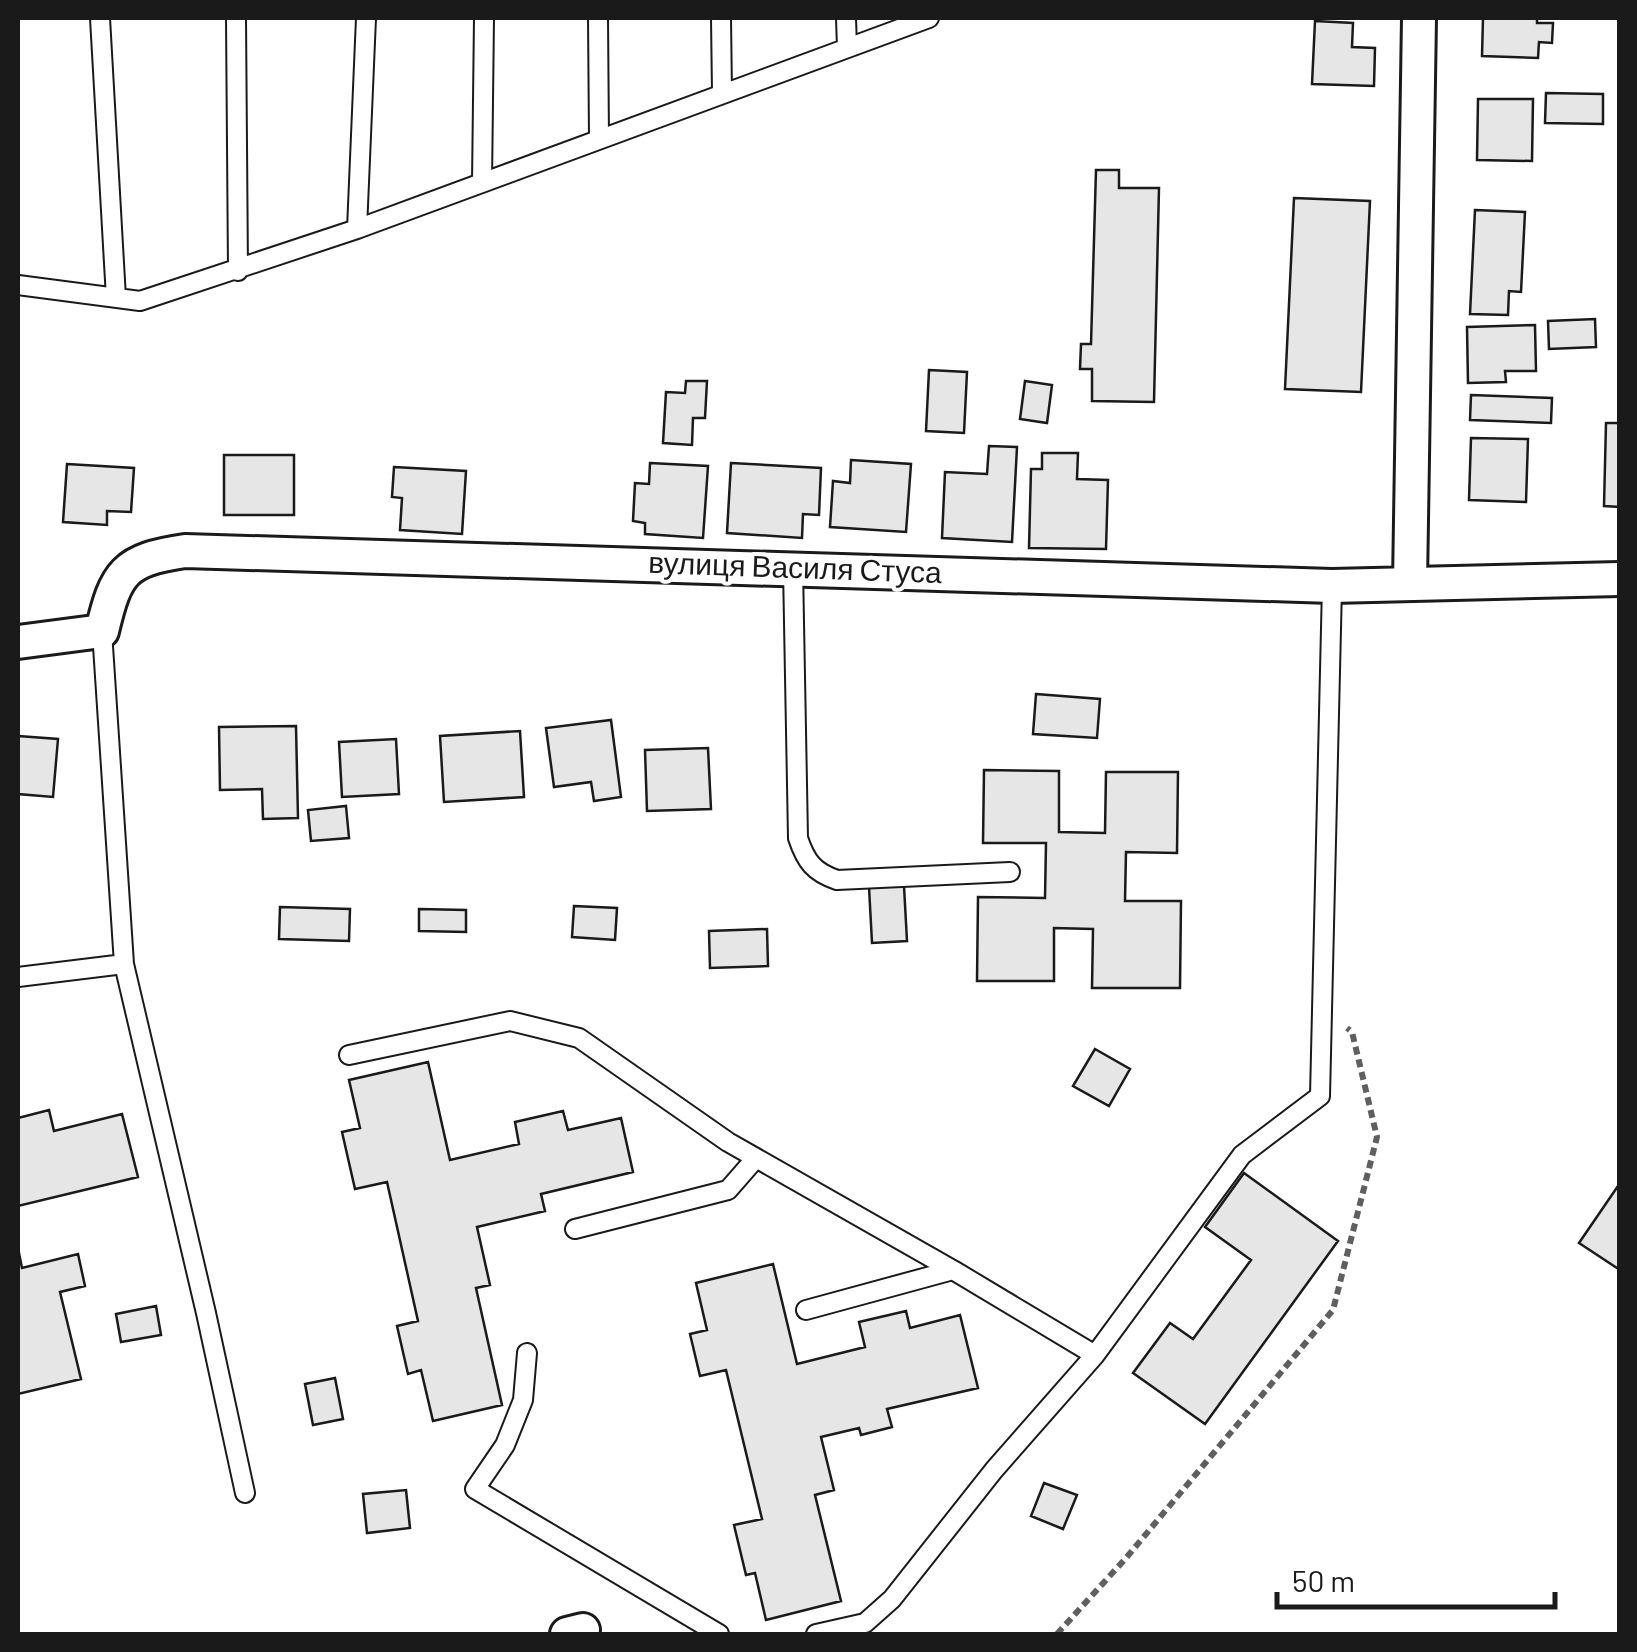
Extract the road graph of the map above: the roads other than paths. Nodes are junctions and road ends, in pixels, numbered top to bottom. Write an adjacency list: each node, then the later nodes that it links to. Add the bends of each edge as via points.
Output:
1 (100, 18): 17 (lane)
2 (236, 18): 15 (lane)
3 (366, 18): 14 (lane)
4 (484, 18): 13 (lane)
5 (598, 18): 12 (lane)
6 (722, 18): 11 (lane)
7 (846, 18): 10 (lane)
8 (929, 18): 10 (lane)
9 (1419, 18): 20 (street)
10 (847, 48): 11 (lane)
11 (722, 93): 12 (lane)
12 (599, 139): 13 (lane)
13 (482, 183): 14 (lane)
14 (356, 230): 15 (lane)
15 (238, 271): 17 (lane, via 140,301)
16 (18, 286): 17 (lane)
17 (116, 298)
18 (793, 568): 21 (street, вулиця Василя Стуса); 22 (street, вулиця Василя Стуса, via 185,551 146,557 126,571 111,594); 24 (lane, via 798,838 805,860 838,880)
19 (1620, 579): 20 (street, вулиця Василя Стуса)
20 (1410, 583): 21 (street, вулиця Василя Стуса)
21 (1332, 586): 33 (lane, via 1320,1096 1242,1155)
22 (102, 631): 23 (street); 25 (lane)
23 (18, 642)
24 (1010, 872)
25 (124, 964): 26 (lane); 34 (lane)
26 (18, 977)
27 (349, 1055): 28 (lane, via 510,1021 545,1029 579,1038)
28 (756, 1158): 29 (lane, via 728,1190); 30 (lane)
29 (576, 1229)
30 (953, 1270): 31 (lane); 33 (lane)
31 (806, 1310)
32 (526, 1353): 35 (lane, via 524,1400 476,1489)
33 (1095, 1355): 36 (lane, via 892,1600 865,1623)
34 (245, 1493)
35 (719, 1634)
36 (816, 1634)

